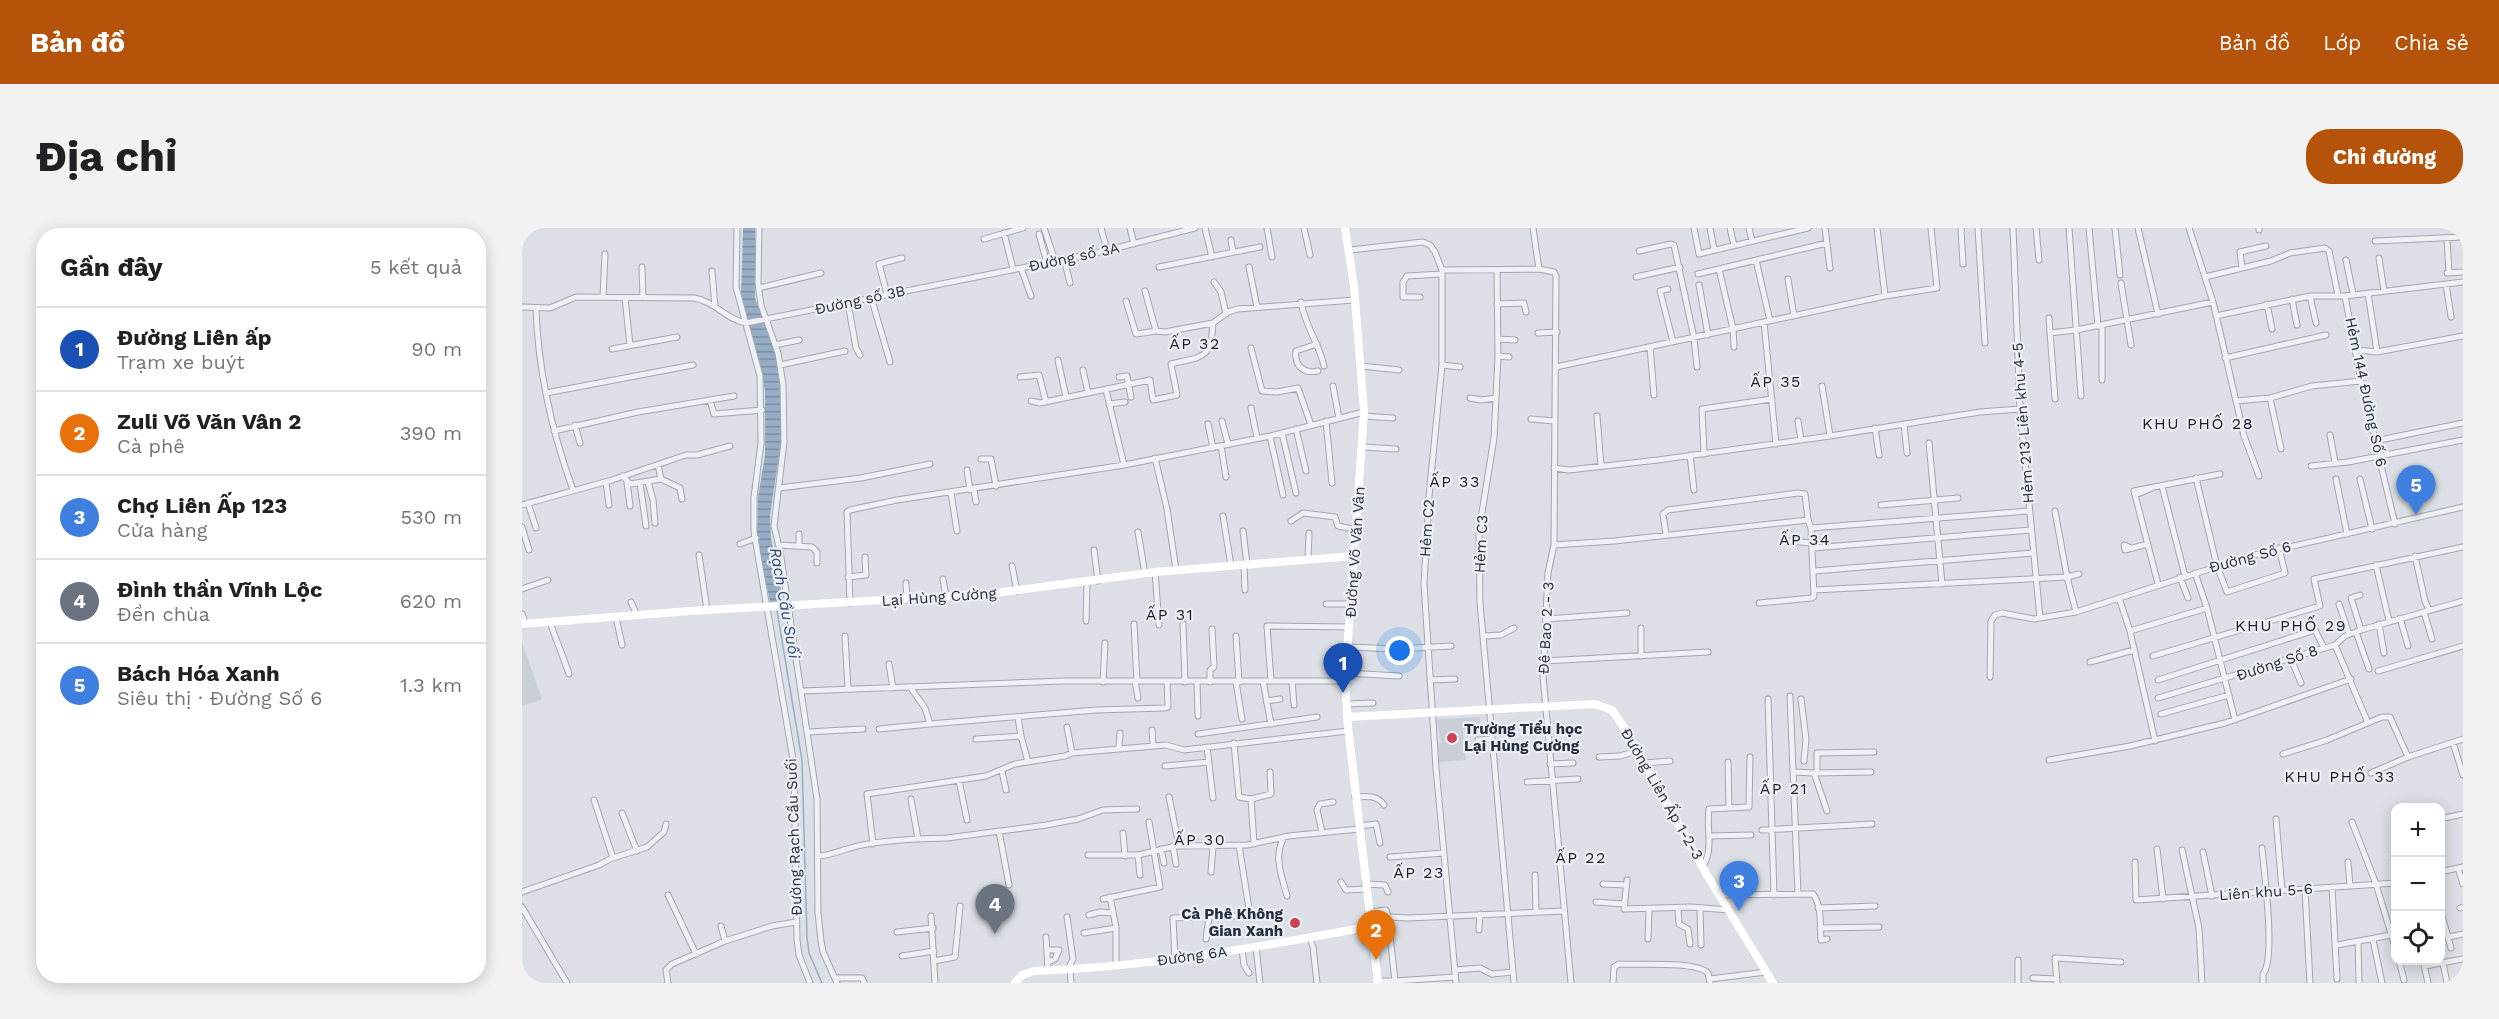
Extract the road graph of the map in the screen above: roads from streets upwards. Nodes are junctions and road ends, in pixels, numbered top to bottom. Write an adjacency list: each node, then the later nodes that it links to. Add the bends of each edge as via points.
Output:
1 (737, 228): 128 (street, Đường Rạch Cầu Suối, via 736,287)
2 (759, 228): 90 (street)
3 (1023, 228): 31 (street)
4 (1044, 228): 60 (street)
5 (1101, 228): 46 (street)
6 (1130, 228): 41 (street)
7 (1163, 228): 33 (street)
8 (1195, 228): 33 (street, Đường số 3A)
9 (1205, 228): 52 (street)
10 (1267, 228): 53 (street)
11 (1304, 228): 51 (street)
12 (1345, 228): 47 (street, Đường Võ Văn Vân)
13 (1533, 228): 71 (street)
14 (1694, 228): 45 (street, via 1699,254)
15 (1710, 228): 45 (street)
16 (1730, 228): 42 (street)
17 (1749, 228): 38 (street)
18 (1808, 228): 38 (street)
19 (1825, 228): 40 (street)
20 (1877, 228): 98 (street)
21 (1931, 228): 98 (street, via 1937,288)
22 (1961, 228): 62 (street)
23 (1978, 228): 149 (street)
24 (2013, 228): 205 (street, Hẻm 213 Liên khu 4-5)
25 (2036, 228): 58 (street)
26 (2068, 228): 135 (street)
27 (2089, 228): 132 (street)
28 (2115, 228): 79 (street)
29 (2138, 228): 120 (street)
30 (2189, 228): 81 (street)
31 (1004, 233): 36 (street); 70 (street)
32 (1040, 234): 61 (street)
33 (1166, 235): 41 (street, Đường số 3A)
34 (2463, 237): 35 (street)
35 (2446, 238): 39 (street); 76 (street, via 2447,273)
36 (984, 239)
37 (1231, 240): 49 (street)
38 (1752, 241): 42 (street)
39 (2375, 241)
40 (1827, 243): 57 (street); 68 (street)
41 (1134, 244): 46 (street, Đường số 3A)
42 (1734, 245): 45 (street)
43 (2266, 246): 69 (street, via 2240,252)
44 (1260, 248): 49 (street)
45 (1714, 249)
46 (1107, 250): 56 (street, Đường số 3A)
47 (1350, 250): 75 (street, via 1423,242 1435,252); 107 (street, Đường Võ Văn Vân)
48 (1639, 251): 66 (street, via 1672,244)
49 (1233, 252): 52 (street)
50 (605, 254): 101 (street)
51 (1310, 255)
52 (1212, 257): 64 (street)
53 (1272, 257)
54 (902, 258): 95 (street, via 879,264)
55 (2379, 258): 93 (street)
56 (1064, 259): 60 (street, Đường số 3A); 86 (street)
57 (1756, 260): 72 (street); 127 (street)
58 (2039, 260)
59 (2346, 260): 96 (street)
60 (1055, 261): 61 (street, Đường số 3A)
61 (1047, 263): 67 (street, Đường số 3A)
62 (1964, 264)
63 (642, 267): 105 (street)
64 (1159, 267)
65 (1249, 267): 115 (street)
66 (1680, 267): 80 (street); 144 (street)
67 (1021, 268): 70 (street, Đường số 3A); 97 (street)
68 (1830, 268)
69 (2242, 268): 81 (street); 100 (street, Hẻm 144 Đường Số 6, via 2290,253 2325,248 2329,250)
70 (1014, 269): 83 (street, Đường số 3A)
71 (1539, 269): 73 (street); 137 (street, Đê Bao 2 - 3, via 1554,272)
72 (1719, 269): 78 (street); 133 (street)
73 (1497, 270): 75 (street); 112 (street, Hẻm C3)
74 (712, 271): 114 (street)
75 (1442, 272): 103 (street, via 1407,276 1403,297); 169 (street, Hẻm C2)
76 (2463, 272)
77 (821, 273): 90 (street)
78 (1698, 274)
79 (2120, 275)
80 (1636, 277)
81 (2205, 277): 110 (street)
82 (1788, 279): 121 (street)
83 (952, 282): 95 (street, Đường số 3B)
84 (1214, 282): 119 (street, via 1221,292)
85 (2463, 282): 88 (street)
86 (1070, 283)
87 (2121, 283): 126 (street)
88 (2446, 284): 93 (street); 123 (street)
89 (1699, 285): 140 (street)
90 (759, 288): 125 (street)
91 (1668, 289): 148 (street, via 1660,291)
92 (1145, 291): 136 (street)
93 (2384, 291): 94 (street)
94 (2368, 293): 96 (street); 160 (street)
95 (887, 294): 102 (street, Đường số 3B)
96 (2353, 294): 100 (street)
97 (1031, 296)
98 (1885, 296): 121 (street)
99 (2310, 296): 100 (street); 106 (street); 130 (street)
100 (2342, 296): 158 (street, Hẻm 144 Đường Số 6)
101 (603, 297): 104 (street); 117 (street, via 576,297 550,308)
102 (871, 297): 111 (street, Đường số 3B); 166 (street)
103 (1420, 297)
104 (625, 298): 105 (street); 151 (street)
105 (643, 298): 114 (street, via 703,299)
106 (2292, 299): 113 (street); 131 (street)
107 (1354, 300): 109 (street); 171 (street, Đường Võ Văn Vân)
108 (1126, 301): 136 (street, via 1136,334)
109 (1301, 302): 115 (street); 150 (street, via 1306,324)
110 (2213, 302): 120 (street); 122 (street)
111 (848, 303): 125 (street, Đường số 3B); 161 (street, via 856,348)
112 (1497, 304): 118 (street, via 1524,303); 145 (street, Hẻm C3)
113 (2267, 304): 122 (street); 134 (street)
114 (715, 307): 128 (street)
115 (1257, 307): 119 (street)
116 (522, 308): 117 (street)
117 (536, 308): 186 (street)
118 (1526, 312)
119 (1226, 314): 129 (street)
120 (2158, 314): 126 (street)
121 (1794, 316): 127 (street)
122 (2216, 316): 164 (street)
123 (2451, 317)
124 (2049, 318): 139 (street)
125 (767, 319): 128 (street, Đường số 3B); 152 (street)
126 (2128, 320): 132 (street); 153 (street)
127 (1767, 322): 133 (street); 196 (street)
128 (745, 323): 206 (street, Đường Rạch Cầu Suối, via 760,376)
129 (1213, 323): 136 (street); 182 (street, via 1206,354 1171,364 1177,394 1153,400 1150,381)
130 (2316, 323)
131 (2297, 325)
132 (2100, 326): 135 (street); 180 (street)
133 (1733, 329): 140 (street); 155 (street)
134 (2272, 329)
135 (2076, 330): 139 (street); 190 (street)
136 (1156, 331)
137 (1557, 332): 138 (street); 173 (street, Đê Bao 2 - 3)
138 (1538, 333)
139 (2050, 333): 197 (street)
140 (1708, 335): 144 (street)
141 (2326, 335): 164 (street)
142 (2463, 336): 160 (street)
143 (677, 337): 151 (street)
144 (1694, 338): 148 (street); 174 (street)
145 (1498, 339): 147 (street); 162 (street, Hẻm C3)
146 (799, 340): 152 (street)
147 (1515, 340)
148 (1673, 342): 154 (street)
149 (1985, 343)
150 (1317, 344): 170 (street); 177 (street, via 1296,351 1295,357 1300,368)
151 (630, 345): 157 (street)
152 (775, 345): 168 (street)
153 (2131, 345)
154 (1650, 347): 173 (street); 188 (street)
155 (1734, 347)
156 (1251, 348): 220 (street, via 1262,391 1298,388)
157 (612, 349)
158 (2356, 350): 160 (street); 181 (street, Hẻm 144 Đường Số 6)
159 (846, 351): 168 (street)
160 (2377, 352)
161 (861, 355)
162 (1498, 356): 163 (street); 194 (street, Hẻm C3)
163 (1509, 357)
164 (2225, 358): 200 (street)
165 (1058, 360): 191 (street)
166 (890, 363)
167 (693, 365): 186 (street)
168 (780, 365): 271 (street, via 785,413)
169 (1442, 365): 172 (street); 410 (street, Hẻm C2, via 1424,582)
170 (1324, 366)
171 (1361, 366): 176 (street); 207 (street, Đường Võ Văn Vân)
172 (1460, 367)
173 (1556, 367): 214 (street, Đê Bao 2 - 3)
174 (1697, 367)
175 (1083, 370): 187 (street)
176 (1399, 370)
177 (1318, 372)
178 (1020, 376): 201 (street, via 1039,375)
179 (1119, 377): 182 (street, via 1127,376)
180 (2102, 380)
181 (2361, 381): 195 (street, via 2312,386); 231 (street, Hẻm 144 Đường Số 6)
182 (1129, 386): 185 (street); 192 (street)
183 (1333, 386): 209 (street)
184 (1821, 386): 227 (street)
185 (1106, 390): 187 (street); 203 (street)
186 (546, 393): 223 (street)
187 (1088, 393): 191 (street)
188 (1654, 395)
189 (734, 396): 198 (street)
190 (2081, 396)
191 (1066, 397): 201 (street)
192 (1131, 397)
193 (1470, 398): 194 (street)
194 (1496, 398): 398 (street, Hẻm C3, via 1494,438 1479,531)
195 (2270, 398): 200 (street); 240 (street)
196 (1772, 399): 234 (street); 242 (street, via 1702,409)
197 (2055, 399)
198 (710, 400): 206 (street, via 715,415); 219 (street)
199 (1031, 401): 201 (street)
200 (2236, 401): 258 (street)
201 (1046, 402)
202 (1125, 402): 203 (street)
203 (1109, 404): 251 (street)
204 (1251, 408): 228 (street)
205 (2019, 409): 218 (street); 287 (street, Hẻm 213 Liên khu 4-5)
206 (762, 410): 309 (street, Đường Rạch Cầu Suối, via 754,497)
207 (1364, 414): 209 (street); 210 (street); 237 (street, Đường Võ Văn Vân)
208 (1597, 416): 252 (street)
209 (1339, 418): 213 (street)
210 (1393, 418)
211 (1531, 419): 214 (street)
212 (1222, 421): 235 (street)
213 (1326, 421): 220 (street); 268 (street)
214 (1554, 421): 254 (street, Đê Bao 2 - 3)
215 (1798, 421): 229 (street)
216 (2463, 423): 231 (street)
217 (1208, 424): 238 (street)
218 (1904, 424): 221 (street); 241 (street)
219 (575, 425): 223 (street); 232 (street)
220 (1311, 425): 222 (street)
221 (1875, 428): 227 (street); 244 (street)
222 (1296, 429): 224 (street); 256 (street)
223 (554, 430): 272 (street)
224 (1282, 433): 226 (street); 276 (street)
225 (2330, 435): 248 (street)
226 (1270, 436): 228 (street); 277 (street)
227 (1830, 436): 229 (street)
228 (1257, 438): 235 (street)
229 (1801, 440): 234 (street)
230 (2463, 440): 245 (street)
231 (2375, 441): 245 (street, Hẻm 144 Đường Số 6)
232 (580, 443)
233 (1929, 443): 280 (street)
234 (1776, 444): 242 (street)
235 (1225, 445): 238 (street); 259 (street)
236 (730, 446): 250 (street)
237 (1362, 447): 239 (street); 303 (street, Đường Võ Văn Vân)
238 (1213, 448): 247 (street)
239 (1396, 449)
240 (2281, 449)
241 (1907, 453)
242 (1704, 454): 243 (street)
243 (1690, 455): 252 (street); 274 (street)
244 (1879, 455)
245 (2379, 456): 248 (street); 294 (street, Hẻm 144 Đường Số 6)
246 (981, 459): 269 (street, via 991,459)
247 (1155, 459): 251 (street); 336 (street)
248 (2336, 462): 253 (street)
249 (930, 464): 271 (street, via 861,478)
250 (658, 465): 261 (street); 262 (street)
251 (1124, 465): 269 (street)
252 (1602, 466): 254 (street)
253 (2312, 466)
254 (1554, 468): 315 (street, Đê Bao 2 - 3)
255 (967, 470): 273 (street)
256 (1306, 471)
257 (2220, 474): 260 (street)
258 (2259, 476)
259 (1226, 477)
260 (2196, 478): 270 (street); 335 (street)
261 (625, 479): 265 (street); 267 (street); 285 (street)
262 (661, 479): 266 (street); 279 (street, via 680,488)
263 (2336, 479): 307 (street)
264 (2360, 479): 299 (street)
265 (606, 482): 272 (street); 283 (street)
266 (648, 482): 267 (street); 293 (street)
267 (640, 483): 295 (street)
268 (1332, 483)
269 (996, 486): 273 (street)
270 (2162, 486): 313 (street, via 2135,495); 342 (street)
271 (778, 488): 314 (street, via 774,526)
272 (573, 490): 282 (street)
273 (972, 490): 275 (street); 281 (street)
274 (1694, 490)
275 (951, 493): 301 (street); 344 (street, via 850,510)
276 (1296, 493)
277 (1283, 495)
278 (1958, 498): 280 (street)
279 (682, 499)
280 (1935, 500): 284 (street); 290 (street)
281 (976, 502)
282 (525, 504): 297 (street)
283 (609, 505)
284 (1881, 505)
285 (630, 506)
286 (2463, 507): 294 (street, Đường Số 6)
287 (2029, 511): 290 (street); 300 (street, Hẻm 213 Liên khu 4-5)
288 (2055, 511): 343 (street)
289 (1223, 516): 334 (street)
290 (1937, 517): 298 (street); 310 (street)
291 (1808, 520): 298 (street); 308 (street); 308 (street, via 1805,494 1798,493 1668,510 1663,514)
292 (1291, 521): 303 (street, via 1303,513 1323,515 1335,517 1338,526)
293 (655, 523)
294 (2395, 524): 299 (street, Đường Số 6)
295 (646, 526)
296 (522, 527): 321 (street)
297 (536, 528)
298 (1811, 528): 316 (street)
299 (2372, 529): 307 (street, Đường Số 6)
300 (2031, 530): 310 (street); 323 (street, Hẻm 213 Liên khu 4-5)
301 (957, 531)
302 (1243, 531): 331 (street)
303 (1357, 531): 325 (street, Đường Võ Văn Vân)
304 (1138, 532): 340 (street)
305 (1309, 533): 328 (street)
306 (799, 534): 317 (street)
307 (2347, 534): 320 (street, Đường Số 6)
308 (1666, 535): 315 (street)
309 (756, 538): 312 (street); 370 (street, Đường Rạch Cầu Suối)
310 (1939, 538): 316 (street); 329 (street)
311 (1788, 541): 316 (street)
312 (740, 544)
313 (2148, 544): 319 (street); 352 (street)
314 (779, 545): 317 (street); 369 (street)
315 (1554, 545): 381 (street, Đê Bao 2 - 3)
316 (1812, 545): 337 (street)
317 (798, 546): 330 (street, via 812,547 818,552)
318 (2463, 546): 326 (street)
319 (2132, 548)
320 (2279, 548): 335 (street, Đường Số 6); 335 (street, via 2285,573 2227,592)
321 (529, 550)
322 (1094, 550): 348 (street)
323 (2033, 553): 329 (street); 345 (street, Hẻm 213 Liên khu 4-5)
324 (699, 555): 372 (street)
325 (1354, 556): 328 (street, Lại Hùng Cường); 367 (street, Đường Võ Văn Vân)
326 (2415, 556): 332 (street); 373 (street)
327 (864, 557): 344 (street, via 866,575)
328 (1308, 560): 331 (street, Lại Hùng Cường)
329 (1941, 561): 337 (street); 351 (street)
330 (818, 563)
331 (1245, 565): 334 (street, Lại Hùng Cường); 354 (street)
332 (2376, 565): 383 (street); 399 (street, via 2314,579 2320,606)
333 (1012, 566): 356 (street)
334 (1231, 566): 336 (street, Lại Hùng Cường)
335 (2217, 566): 339 (street, Đường Số 6)
336 (1176, 570): 338 (street, Lại Hùng Cường)
337 (1814, 571): 355 (street)
338 (1155, 572): 340 (street, Lại Hùng Cường); 389 (street)
339 (2195, 573): 342 (street, Đường Số 6); 371 (street)
340 (1145, 574): 348 (street, Lại Hùng Cường)
341 (2079, 574): 343 (street)
342 (2182, 576): 352 (street, Đường Số 6); 360 (street)
343 (2067, 577): 345 (street); 374 (street)
344 (848, 578): 364 (street)
345 (2037, 578): 351 (street); 379 (street, Hẻm 213 Liên khu 4-5)
346 (943, 579): 358 (street)
347 (548, 580): 353 (street)
348 (1098, 581): 350 (street, Lại Hùng Cường)
349 (906, 583): 361 (street)
350 (1087, 583): 356 (street, Lại Hùng Cường); 382 (street)
351 (1942, 584): 355 (street)
352 (2158, 584): 359 (street, Đường Số 6)
353 (522, 590)
354 (1245, 590)
355 (1814, 590): 365 (street, via 1812,598)
356 (1017, 591): 358 (street, Lại Hùng Cường)
357 (2360, 595): 395 (street, via 2351,598)
358 (946, 597): 361 (street, Lại Hùng Cường)
359 (2119, 598): 374 (street, Đường Số 6); 394 (street)
360 (2188, 598)
361 (907, 600): 364 (street, Lại Hùng Cường)
362 (2463, 601): 373 (street, Đường Số 8)
363 (631, 603): 377 (street)
364 (850, 603): 369 (street, Lại Hùng Cường)
365 (1759, 603)
366 (1326, 604): 367 (street)
367 (1350, 604): 390 (street, Đường Võ Văn Vân)
368 (2339, 604): 395 (street)
369 (787, 607): 370 (street, Lại Hùng Cường); 447 (street)
370 (769, 608): 372 (street, Lại Hùng Cường); 632 (street, Đường Rạch Cầu Suối, via 794,765)
371 (2207, 608): 394 (street); 399 (street)
372 (707, 610): 377 (street, Lại Hùng Cường)
373 (2427, 611): 380 (street, Đường Số 8); 400 (street)
374 (2076, 612): 379 (street, Đường Số 6)
375 (1627, 613): 381 (street)
376 (522, 614): 385 (street)
377 (637, 615): 378 (street, Lại Hùng Cường)
378 (616, 617): 384 (street, Lại Hùng Cường); 403 (street)
379 (2040, 618): 427 (street, Đường Số 6, via 1995,615 1991,621)
380 (2400, 618): 383 (street, Đường Số 8); 408 (street)
381 (1546, 619): 419 (street, Đê Bao 2 - 3)
382 (1086, 621)
383 (2389, 621): 388 (street, Đường Số 8)
384 (550, 622): 385 (street, Lại Hùng Cường); 424 (street)
385 (524, 624)
386 (1134, 624): 433 (street)
387 (1183, 624): 439 (street)
388 (2379, 624): 395 (street, Đường Số 8); 402 (street)
389 (1159, 625)
390 (1349, 627): 409 (street, Đường Võ Văn Vân); 436 (street, via 1267,626)
391 (1514, 628): 398 (street, via 1501,635)
392 (1641, 628): 415 (street)
393 (1212, 629): 441 (street, via 1214,666)
394 (2130, 632): 412 (street)
395 (2355, 632): 404 (street, Đường Số 8); 422 (street)
396 (845, 636): 446 (street)
397 (1236, 636): 442 (street)
398 (1484, 636): 460 (street, Hẻm C3)
399 (2216, 639): 416 (street); 418 (street)
400 (2432, 639)
401 (1105, 643): 438 (street)
402 (2384, 643): 405 (street); 414 (street)
403 (622, 645)
404 (2335, 645): 411 (street, Đường Số 8); 429 (street)
405 (2376, 645)
406 (2463, 645): 423 (street)
407 (1451, 646): 410 (street)
408 (2408, 646)
409 (1347, 647): 410 (street); 426 (street, Đường Võ Văn Vân)
410 (1428, 647): 430 (street, Hẻm C2)
411 (2324, 648): 417 (street, Đường Số 8); 418 (street, via 2315,630)
412 (2134, 650): 420 (street); 487 (street)
413 (1708, 652): 415 (street)
414 (2384, 653)
415 (1641, 656): 419 (street)
416 (2153, 656)
417 (2291, 659): 432 (street, Đường Số 8); 443 (street)
418 (2221, 660): 431 (street); 432 (street)
419 (1544, 661): 459 (street, Đê Bao 2 - 3)
420 (2090, 662)
421 (890, 664): 445 (street)
422 (2369, 669)
423 (2378, 671)
424 (570, 674)
425 (1398, 676): 426 (street)
426 (1346, 677): 437 (street); 457 (street, Đường Võ Văn Vân)
427 (1990, 677)
428 (1455, 679): 430 (street)
429 (2351, 679): 468 (street); 469 (street)
430 (1430, 680): 461 (street, Hẻm C2)
431 (2158, 680)
432 (2226, 680): 448 (street); 451 (street, Đường Số 8)
433 (1136, 681): 434 (street); 438 (street); 450 (street)
434 (1167, 681): 439 (street); 466 (street, via 1165,708)
435 (1263, 681): 436 (street); 442 (street); 455 (street)
436 (1271, 681): 437 (street)
437 (1292, 681): 458 (street)
438 (1104, 682): 444 (street)
439 (1185, 682): 440 (street)
440 (1197, 682): 441 (street); 463 (street)
441 (1210, 682): 442 (street)
442 (1238, 682): 467 (street)
443 (2301, 683)
444 (909, 687): 445 (street); 470 (street, via 925,708)
445 (893, 688): 446 (street)
446 (848, 689): 447 (street)
447 (802, 691): 477 (street)
448 (2229, 695): 462 (street); 468 (street)
449 (1790, 696): 486 (street)
450 (1138, 698)
451 (2158, 698)
452 (1280, 699): 455 (street)
453 (1768, 699): 545 (street)
454 (1801, 699): 483 (street)
455 (1266, 701): 471 (street)
456 (1373, 703): 457 (street)
457 (1346, 704): 465 (street, Đường Võ Văn Vân)
458 (1294, 705)
459 (1545, 708): 460 (street, Đường Liên Ấp 1-2-3); 493 (street, Đường Liên Ấp 1-2-3, via 1595,705 1612,710); 508 (street, Đê Bao 2 - 3)
460 (1491, 711): 461 (street, Đường Liên Ấp 1-2-3); 482 (street, Hẻm C3)
461 (1433, 714): 465 (street, Đường Liên Ấp 1-2-3); 566 (street, Hẻm C2)
462 (2162, 714)
463 (1198, 716)
464 (1317, 717): 471 (street)
465 (1347, 717): 476 (street, Đường Võ Văn Vân)
466 (1018, 718): 470 (street); 480 (street)
467 (1242, 719)
468 (2235, 720): 487 (street)
469 (2368, 723): 496 (street); 499 (street, via 2390,717)
470 (930, 724): 474 (street)
471 (1270, 724): 479 (street)
472 (1067, 727): 495 (street)
473 (863, 729): 477 (street)
474 (879, 729)
475 (1152, 730): 490 (street)
476 (1348, 731): 488 (street); 523 (street, Đường Võ Văn Vân)
477 (808, 732): 569 (street, via 817,799)
478 (1120, 733): 492 (street)
479 (1198, 734)
480 (1021, 736): 481 (street); 503 (street)
481 (976, 739)
482 (1492, 739): 485 (street); 622 (street, Hẻm C3)
483 (1806, 739): 486 (street); 500 (street)
484 (2463, 739): 489 (street)
485 (1478, 740)
486 (1792, 740): 512 (street)
487 (2156, 741): 501 (street)
488 (1234, 743): 491 (street); 526 (street, via 1239,797)
489 (2453, 743): 499 (street); 516 (street)
490 (1153, 745): 491 (street, via 1184,750); 492 (street)
491 (1207, 747): 504 (street)
492 (1119, 748): 495 (street)
493 (1637, 750): 497 (street); 507 (street, Đường Liên Ấp 1-2-3)
494 (1874, 752): 514 (street, via 1816,753)
495 (1072, 753): 503 (street)
496 (2283, 753)
497 (1599, 757)
498 (1750, 757): 530 (street, via 1749,807)
499 (2408, 757): 515 (street)
500 (1804, 760)
501 (2049, 760)
502 (1670, 761): 507 (street)
503 (1028, 762): 510 (street)
504 (1209, 762): 509 (street); 524 (street)
505 (1728, 762): 530 (street)
506 (1573, 763): 508 (street)
507 (1644, 763): 577 (street, Đường Liên Ấp 1-2-3)
508 (1550, 764): 517 (street, Đê Bao 2 - 3)
509 (1165, 766)
510 (1002, 771): 519 (street); 521 (street)
511 (1270, 772): 526 (street, via 1271,794)
512 (1794, 772): 514 (street); 543 (street)
513 (1871, 772): 514 (street)
514 (1816, 773): 532 (street)
515 (2371, 773)
516 (2463, 775)
517 (1552, 779): 518 (street); 520 (street); 618 (street, Đê Bao 2 - 3)
518 (1578, 779)
519 (959, 780): 537 (street); 554 (street, via 866,794)
520 (1527, 782)
521 (1006, 790)
522 (1169, 797): 557 (street)
523 (1355, 797): 529 (street, via 1379,798); 542 (street, Đường Võ Văn Vân)
524 (1213, 798)
525 (911, 799): 552 (street)
526 (1251, 799): 555 (street)
527 (594, 801): 572 (street)
528 (1333, 802): 547 (street, via 1320,804 1317,810)
529 (1384, 805)
530 (1729, 808): 550 (street, via 1709,809)
531 (1137, 809): 546 (street, via 1103,810 1078,819)
532 (1827, 811)
533 (622, 813): 563 (street)
534 (2463, 814): 535 (street)
535 (2445, 818)
536 (2276, 819): 593 (street)
537 (967, 820)
538 (1149, 822): 564 (street)
539 (2352, 822): 586 (street)
540 (666, 824): 563 (street, via 653,843)
541 (1872, 824): 543 (street)
542 (1359, 827): 547 (street); 553 (street, via 1376,824); 590 (street, Đường Võ Văn Vân)
543 (1795, 829): 545 (street); 597 (street)
544 (1762, 830): 545 (street)
545 (1773, 830): 600 (street)
546 (999, 831): 552 (street); 588 (street)
547 (1322, 832): 551 (street)
548 (1123, 833): 570 (street)
549 (1751, 835): 550 (street)
550 (1709, 836): 577 (street, via 1708,860)
551 (1284, 837): 555 (street); 601 (street, via 1278,856)
552 (918, 839): 554 (street)
553 (1380, 843)
554 (873, 844): 569 (street)
555 (1254, 844): 556 (street)
556 (1239, 845): 558 (street); 625 (street)
557 (1176, 846): 558 (street); 560 (street); 576 (street)
558 (1213, 847): 580 (street)
559 (2262, 848): 594 (street)
560 (1161, 849): 564 (street); 575 (street)
561 (2157, 849): 606 (street)
562 (2182, 850): 604 (street)
563 (637, 851): 572 (street)
564 (1154, 851): 568 (street); 603 (street, via 1160,887)
565 (2203, 852): 602 (street)
566 (1444, 853): 571 (street); 628 (street, Hẻm C2)
567 (1088, 855): 570 (street)
568 (1138, 855): 570 (street); 581 (street)
569 (819, 856): 682 (street, via 821,941)
570 (1125, 856)
571 (1390, 857)
572 (613, 858): 595 (street)
573 (2135, 862): 606 (street, Liên khu 5-6, via 2136,900)
574 (2348, 862): 589 (street)
575 (1164, 863)
576 (1176, 864)
577 (1703, 867): 599 (street, Đường Liên Ấp 1-2-3)
578 (2461, 868): 579 (street); 587 (street)
579 (2445, 871)
580 (1211, 872)
581 (1140, 875)
582 (1535, 875): 617 (street)
583 (1341, 882): 590 (street, via 1346,890)
584 (2391, 883): 586 (street, Liên khu 5-6)
585 (1603, 884): 608 (street, via 1627,882)
586 (2376, 884): 589 (street, Liên khu 5-6); 643 (street)
587 (2463, 884)
588 (1009, 885)
589 (2350, 886): 591 (street, Liên khu 5-6)
590 (1366, 887): 596 (street, via 1384,885); 620 (street, Đường Võ Văn Vân)
591 (2332, 887): 592 (street, Liên khu 5-6); 655 (street)
592 (2305, 889): 593 (street, Liên khu 5-6); 704 (street)
593 (2282, 890): 594 (street, Liên khu 5-6)
594 (2265, 891): 602 (street, Liên khu 5-6); 703 (street, via 2270,950)
595 (522, 892)
596 (1388, 892)
597 (1798, 894): 600 (street); 612 (street, via 1813,894)
598 (668, 895): 661 (street)
599 (1720, 895): 600 (street); 616 (street, Đường Liên Ấp 1-2-3)
600 (1774, 895)
601 (1287, 896)
602 (2212, 896): 604 (street, Liên khu 5-6)
603 (1110, 897): 605 (street); 621 (street)
604 (2192, 897): 606 (street, Liên khu 5-6); 702 (street, via 2201,943)
605 (1102, 899)
606 (2163, 899)
607 (1596, 902): 608 (street)
608 (1625, 904): 615 (street, via 1624,909)
609 (960, 906): 666 (street, via 955,957)
610 (1875, 906): 612 (street)
611 (522, 907): 689 (street)
612 (1818, 908): 638 (street)
613 (1678, 909): 614 (street); 615 (street); 653 (street, via 1678,924 1688,929)
614 (1700, 909): 616 (street); 654 (street)
615 (1649, 910): 648 (street)
616 (1729, 910): 676 (street, Đường Liên Ấp 1-2-3)
617 (1536, 911): 618 (street); 622 (street)
618 (1564, 911): 698 (street, Đê Bao 2 - 3)
619 (2441, 911): 645 (street)
620 (1370, 912): 631 (street, via 1386,910); 634 (street, Đường Võ Văn Vân)
621 (1113, 913): 624 (street); 637 (street)
622 (1506, 913): 623 (street); 675 (street, Hẻm C3)
623 (1480, 914): 628 (street); 639 (street)
624 (1089, 915)
625 (1250, 915)
626 (931, 916): 636 (street)
627 (1234, 916): 647 (street, via 1209,917)
628 (1450, 916): 631 (street); 678 (street, Hẻm C2)
629 (1067, 917): 674 (street, via 1073,959)
630 (1196, 917): 664 (street, via 1173,918)
631 (1388, 917): 687 (street)
632 (796, 922): 651 (street); 691 (street, Đường Rạch Cầu Suối, via 799,955)
633 (721, 926): 651 (street)
634 (1372, 926): 646 (street, Đường 6A); 686 (street, Đường Võ Văn Vân)
635 (1879, 927): 638 (street)
636 (933, 928): 640 (street); 660 (street)
637 (1116, 928): 641 (street); 673 (street)
638 (1820, 928): 649 (street, via 1821,940)
639 (1479, 930)
640 (897, 932)
641 (1084, 933)
642 (2463, 934): 645 (street)
643 (2391, 935): 650 (street)
644 (1046, 937): 658 (street)
645 (2449, 937): 657 (street)
646 (1310, 938): 656 (street, Đường 6A); 696 (street)
647 (1206, 939)
648 (1648, 939)
649 (1827, 939)
650 (2373, 940): 652 (street); 705 (street)
651 (725, 941): 661 (street)
652 (2358, 942): 655 (street); 688 (street)
653 (1690, 944)
654 (1701, 945)
655 (2337, 945): 680 (street)
656 (1256, 947): 659 (street, Đường 6A); 695 (street)
657 (2451, 948)
658 (1047, 950): 672 (street); 672 (street, via 1059,950)
659 (1242, 950): 664 (street, Đường 6A); 677 (street)
660 (934, 951): 662 (street); 666 (street)
661 (696, 954): 690 (street, via 666,970)
662 (902, 956)
663 (2463, 959): 668 (street)
664 (1175, 960): 673 (street, Đường 6A)
665 (2018, 960): 701 (street)
666 (934, 961): 692 (street)
667 (2121, 962): 684 (street, via 2055,957)
668 (2445, 963)
669 (2400, 965): 681 (street)
670 (2424, 965): 706 (street)
671 (2443, 965): 707 (street)
672 (1048, 966): 674 (street, Đường 6A); 693 (street, Đường 6A, via 1022,975)
673 (1116, 966): 674 (street, Đường 6A)
674 (1069, 969): 694 (street)
675 (1513, 972): 678 (street, via 1492,974 1475,968); 697 (street, Hẻm C3)
676 (1766, 972): 683 (street); 700 (street, Đường Liên Ấp 1-2-3)
677 (1249, 973)
678 (1455, 977): 687 (street)
679 (2033, 978): 684 (street)
680 (2337, 979)
681 (2404, 980)
682 (836, 981): 685 (street, via 859,977)
683 (1710, 981): 699 (street, via 1703,968 1690,964 1619,964 1614,967)
684 (2057, 981)
685 (864, 982)
686 (1378, 982): 687 (street)
687 (1395, 982)
688 (2359, 982)
689 (567, 983)
690 (668, 983)
691 (810, 983)
692 (935, 983)
693 (1015, 983)
694 (1071, 983)
695 (1260, 983)
696 (1317, 983)
697 (1514, 983)
698 (1571, 983)
699 (1613, 983)
700 (1773, 983)
701 (2018, 983)
702 (2202, 983)
703 (2263, 983)
704 (2310, 983)
705 (2382, 983)
706 (2428, 983)
707 (2447, 983)

